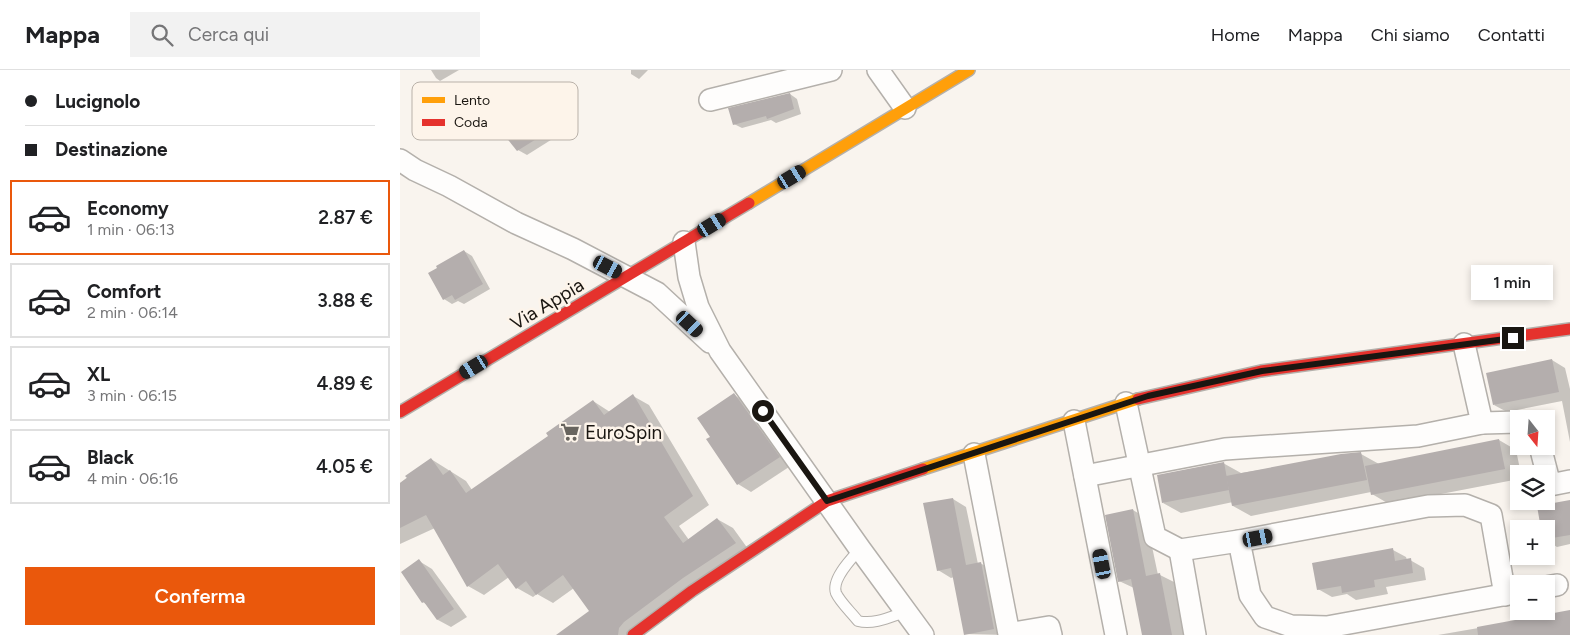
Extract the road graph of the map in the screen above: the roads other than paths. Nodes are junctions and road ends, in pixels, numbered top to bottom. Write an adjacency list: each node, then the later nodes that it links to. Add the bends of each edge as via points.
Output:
1 (831, 70): 4 (street)
2 (878, 70): 5 (street)
3 (969, 70): 5 (street, Via Appia)
4 (710, 100)
5 (905, 108): 7 (street, Via Appia)
6 (400, 160): 8 (street, via 516,224)
7 (684, 242): 8 (street, Via Appia); 11 (street, via 698,307)
8 (627, 277): 11 (street, via 657,293); 13 (street, Via Appia)
9 (1570, 329): 10 (street)
10 (1464, 344): 12 (street, via 1262,371 1148,396); 16 (street)
11 (720, 350): 22 (street)
12 (1126, 404): 14 (street); 19 (street)
13 (400, 412)
14 (1074, 421): 17 (street); 20 (street)
15 (1510, 422): 16 (street)
16 (1482, 423): 19 (street, via 1418,436 1225,449)
17 (974, 454): 22 (street); 32 (street, via 1009,634 1049,627)
18 (1542, 455): 21 (street, via 1550,485)
19 (1140, 466): 20 (street); 25 (street, via 1155,537)
20 (1085, 476): 33 (street)
21 (1570, 481)
22 (827, 501): 24 (street); 30 (street, via 692,591)
23 (1238, 541): 25 (street); 26 (street, via 1428,506 1465,504 1490,516); 29 (street, via 1250,595 1266,617 1291,626)
24 (860, 549): 28 (street); 28 (lane, via 838,577 836,593 858,621 873,622)
25 (1180, 550): 34 (street)
26 (1510, 587)
27 (1510, 594): 29 (street)
28 (906, 612): 31 (street)
29 (1328, 631)
30 (633, 635)
31 (923, 635)
32 (1051, 635)
33 (1116, 635)
34 (1194, 635)

